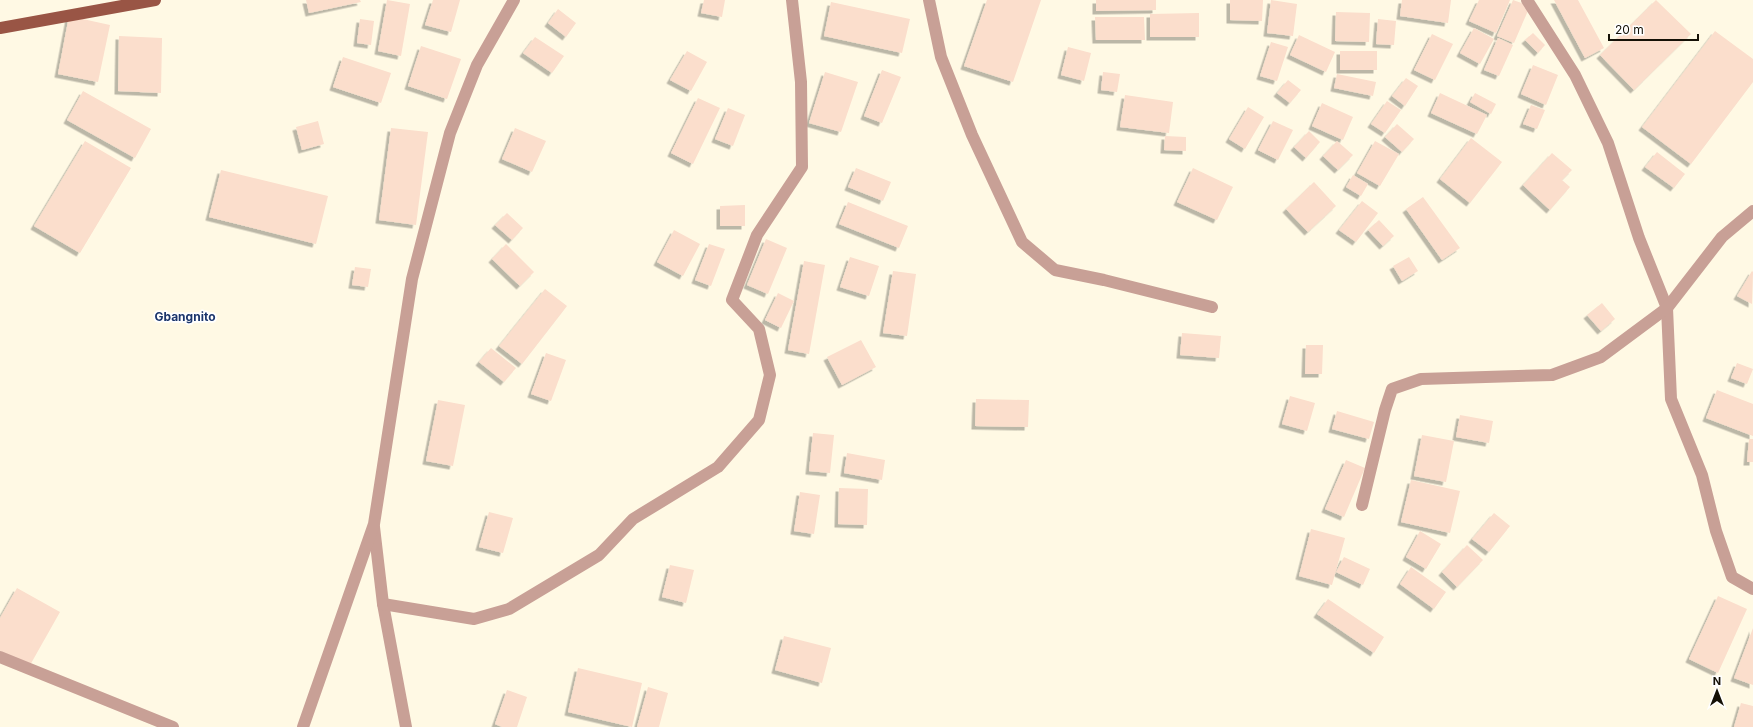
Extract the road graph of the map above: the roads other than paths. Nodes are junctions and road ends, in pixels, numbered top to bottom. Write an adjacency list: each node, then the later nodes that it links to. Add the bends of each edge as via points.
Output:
1 (156, 0): 6 (main road)
2 (514, 0): 11 (street, via 477,65 450,133 412,279)
3 (792, 0): 13 (street, via 801,82 802,167 757,235 732,300 759,329 770,375 759,420 718,467 633,519 599,555 509,608 474,619)
4 (929, 0): 8 (street, via 941,57 972,135 1022,242 1056,270)
5 (1527, 0): 9 (street, via 1575,75 1608,143 1639,238)
6 (0, 28)
7 (1753, 211): 9 (street, via 1722,237)
8 (1212, 308)
9 (1667, 308): 10 (street, via 1601,357 1552,375 1421,379 1392,389); 12 (street, via 1671,399 1702,475 1716,531 1732,577)
10 (1362, 505)
11 (374, 524): 13 (street); 16 (street)
12 (1753, 589)
13 (383, 604): 17 (street)
14 (0, 657): 15 (street)
15 (173, 727)
16 (303, 727)
17 (406, 727)

